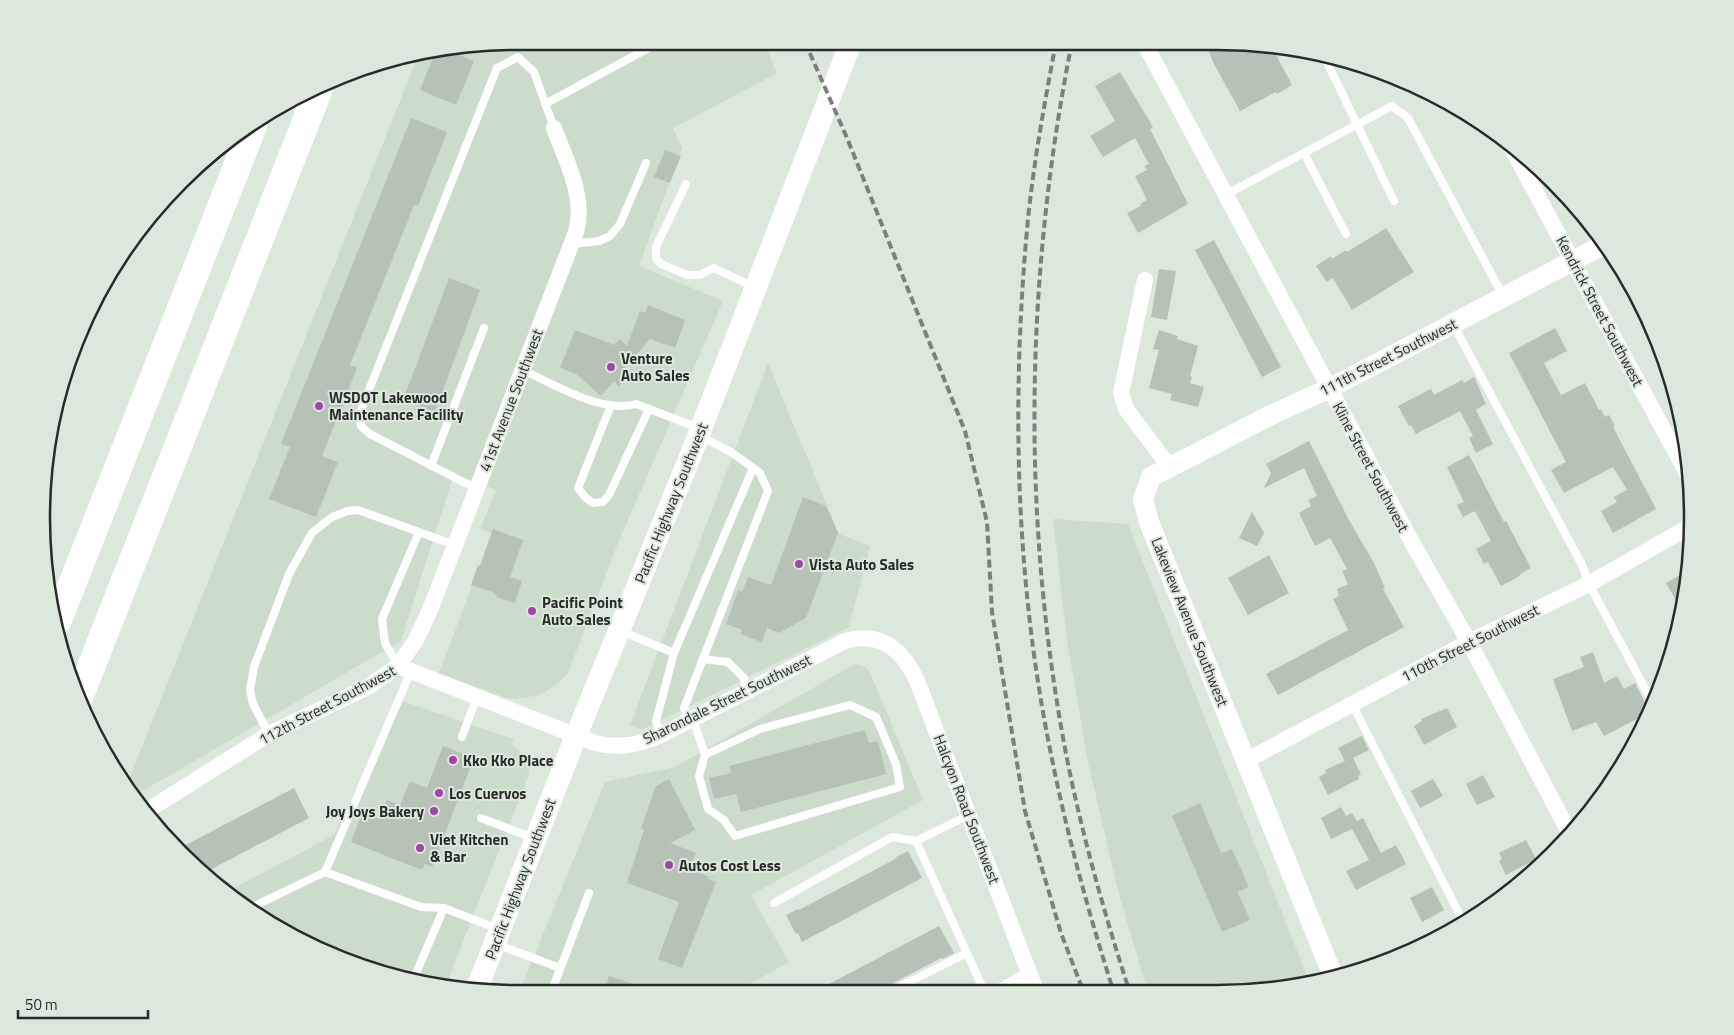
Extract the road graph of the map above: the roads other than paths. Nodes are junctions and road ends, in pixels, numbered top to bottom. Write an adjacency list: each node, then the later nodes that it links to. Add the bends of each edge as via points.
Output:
1 (645, 50): 6 (lane)
2 (848, 50): 21 (main road, Pacific Highway Southwest)
3 (1148, 50): 14 (street, Kline Street Southwest)
4 (1328, 64): 7 (lane)
5 (316, 96): 46 (highway)
6 (546, 104): 8 (lane); 31 (lane, via 534,72 518,57 497,68 359,415 361,426 370,434)
7 (1356, 125): 10 (lane); 15 (lane); 22 (lane, via 1392,106 1408,118)
8 (554, 128): 17 (street, 41st Avenue Southwest, via 578,196 579,223)
9 (249, 135): 39 (highway)
10 (1304, 153): 14 (lane); 16 (lane)
11 (1518, 161): 19 (street, Kendrick Street Southwest)
12 (646, 163): 17 (lane, via 620,224 610,236 599,241)
13 (686, 184): 21 (lane, via 656,247 656,258 661,264 688,276 700,275 714,268)
14 (1225, 195): 26 (street, Kline Street Southwest)
15 (1394, 201)
16 (1346, 234)
17 (572, 244): 25 (street, 41st Avenue Southwest)
18 (1598, 248): 19 (street, 111th Street Southwest)
19 (1572, 261): 22 (street, 111th Street Southwest); 30 (street, Kendrick Street Southwest)
20 (1145, 280): 32 (street, via 1121,393 1126,409)
21 (756, 288): 29 (main road, Pacific Highway Southwest)
22 (1504, 297): 23 (street, 111th Street Southwest)
23 (1452, 324): 26 (street, 111th Street Southwest); 38 (lane, via 1582,565)
24 (484, 328): 31 (lane)
25 (523, 370): 27 (lane, via 575,395); 34 (street, 41st Avenue Southwest)
26 (1330, 388): 32 (street, 111th Street Southwest); 42 (street, Kline Street Southwest)
27 (611, 405): 28 (lane, via 627,407 636,404); 28 (lane, via 578,488 593,503 603,502 610,495)
28 (650, 409): 29 (lane)
29 (700, 432): 33 (lane); 40 (main road, Pacific Highway Southwest)
30 (1681, 461)
31 (431, 466): 34 (lane)
32 (1169, 466): 57 (street, Lakeview Avenue Southwest, via 1151,476 1143,499 1145,510)
33 (753, 468): 43 (lane); 44 (lane, via 760,472 768,491)
34 (477, 489): 37 (street, 41st Avenue Southwest)
35 (1684, 530): 38 (street, 110th Street Southwest)
36 (419, 532): 37 (lane); 45 (lane, via 382,619 385,642); 52 (lane, via 358,510 332,517 312,533 289,574 254,667 250,690 253,704)
37 (455, 545): 45 (street, 41st Avenue Southwest)
38 (1589, 584): 42 (street, 110th Street Southwest); 48 (lane)
39 (60, 614)
40 (619, 631): 43 (lane); 54 (main road, Pacific Highway Southwest)
41 (877, 641): 47 (street, Sharondale Street Southwest, via 845,641); 59 (street, Halcyon Road Southwest, via 894,648 911,669)
42 (1469, 642): 50 (street, 110th Street Southwest); 61 (street, Kline Street Southwest)
43 (674, 653): 53 (lane, via 656,721)
44 (703, 659): 47 (lane, via 728,662 744,678); 51 (lane, via 684,708)
45 (405, 668): 49 (street, 112th Street Southwest); 52 (street, 112th Street Southwest); 64 (lane)
46 (83, 688)
47 (746, 692): 51 (street, Sharondale Street Southwest)
48 (1648, 695)
49 (477, 697): 54 (street, 112th Street Southwest); 55 (lane)
50 (1352, 704): 57 (street, 110th Street Southwest); 69 (lane)
51 (691, 720): 53 (street, Sharondale Street Southwest); 56 (lane)
52 (269, 734): 58 (street, 112th Street Southwest)
53 (661, 735): 54 (street, Sharondale Street Southwest, via 621,747)
54 (576, 736): 62 (main road, Pacific Highway Southwest)
55 (462, 737)
56 (706, 755): 56 (lane, via 699,776 708,809 724,820 735,836 900,787 896,764 876,717 850,706 760,729)
57 (1247, 760): 73 (street, Lakeview Avenue Southwest)
58 (152, 808)
59 (969, 815): 63 (lane); 75 (street, Halcyon Road Southwest)
60 (481, 818): 62 (lane)
61 (1567, 827)
62 (535, 839): 70 (main road, Pacific Highway Southwest)
63 (916, 841): 66 (lane, via 892,837); 71 (lane)
64 (325, 872): 67 (lane); 68 (lane, via 421,907)
65 (588, 893): 72 (lane)
66 (774, 903)
67 (256, 905)
68 (444, 908): 70 (lane); 74 (lane)
69 (1460, 916)
70 (497, 937): 72 (lane); 76 (main road, Pacific Highway Southwest)
71 (967, 952): 78 (lane); 79 (lane)
72 (560, 968): 77 (lane)
73 (1331, 970)
74 (416, 974)
75 (1030, 975): 80 (street); 81 (street, Halcyon Road Southwest)
76 (479, 983)
77 (554, 985)
78 (903, 985)
79 (981, 985)
80 (1012, 985)
81 (1034, 985)

